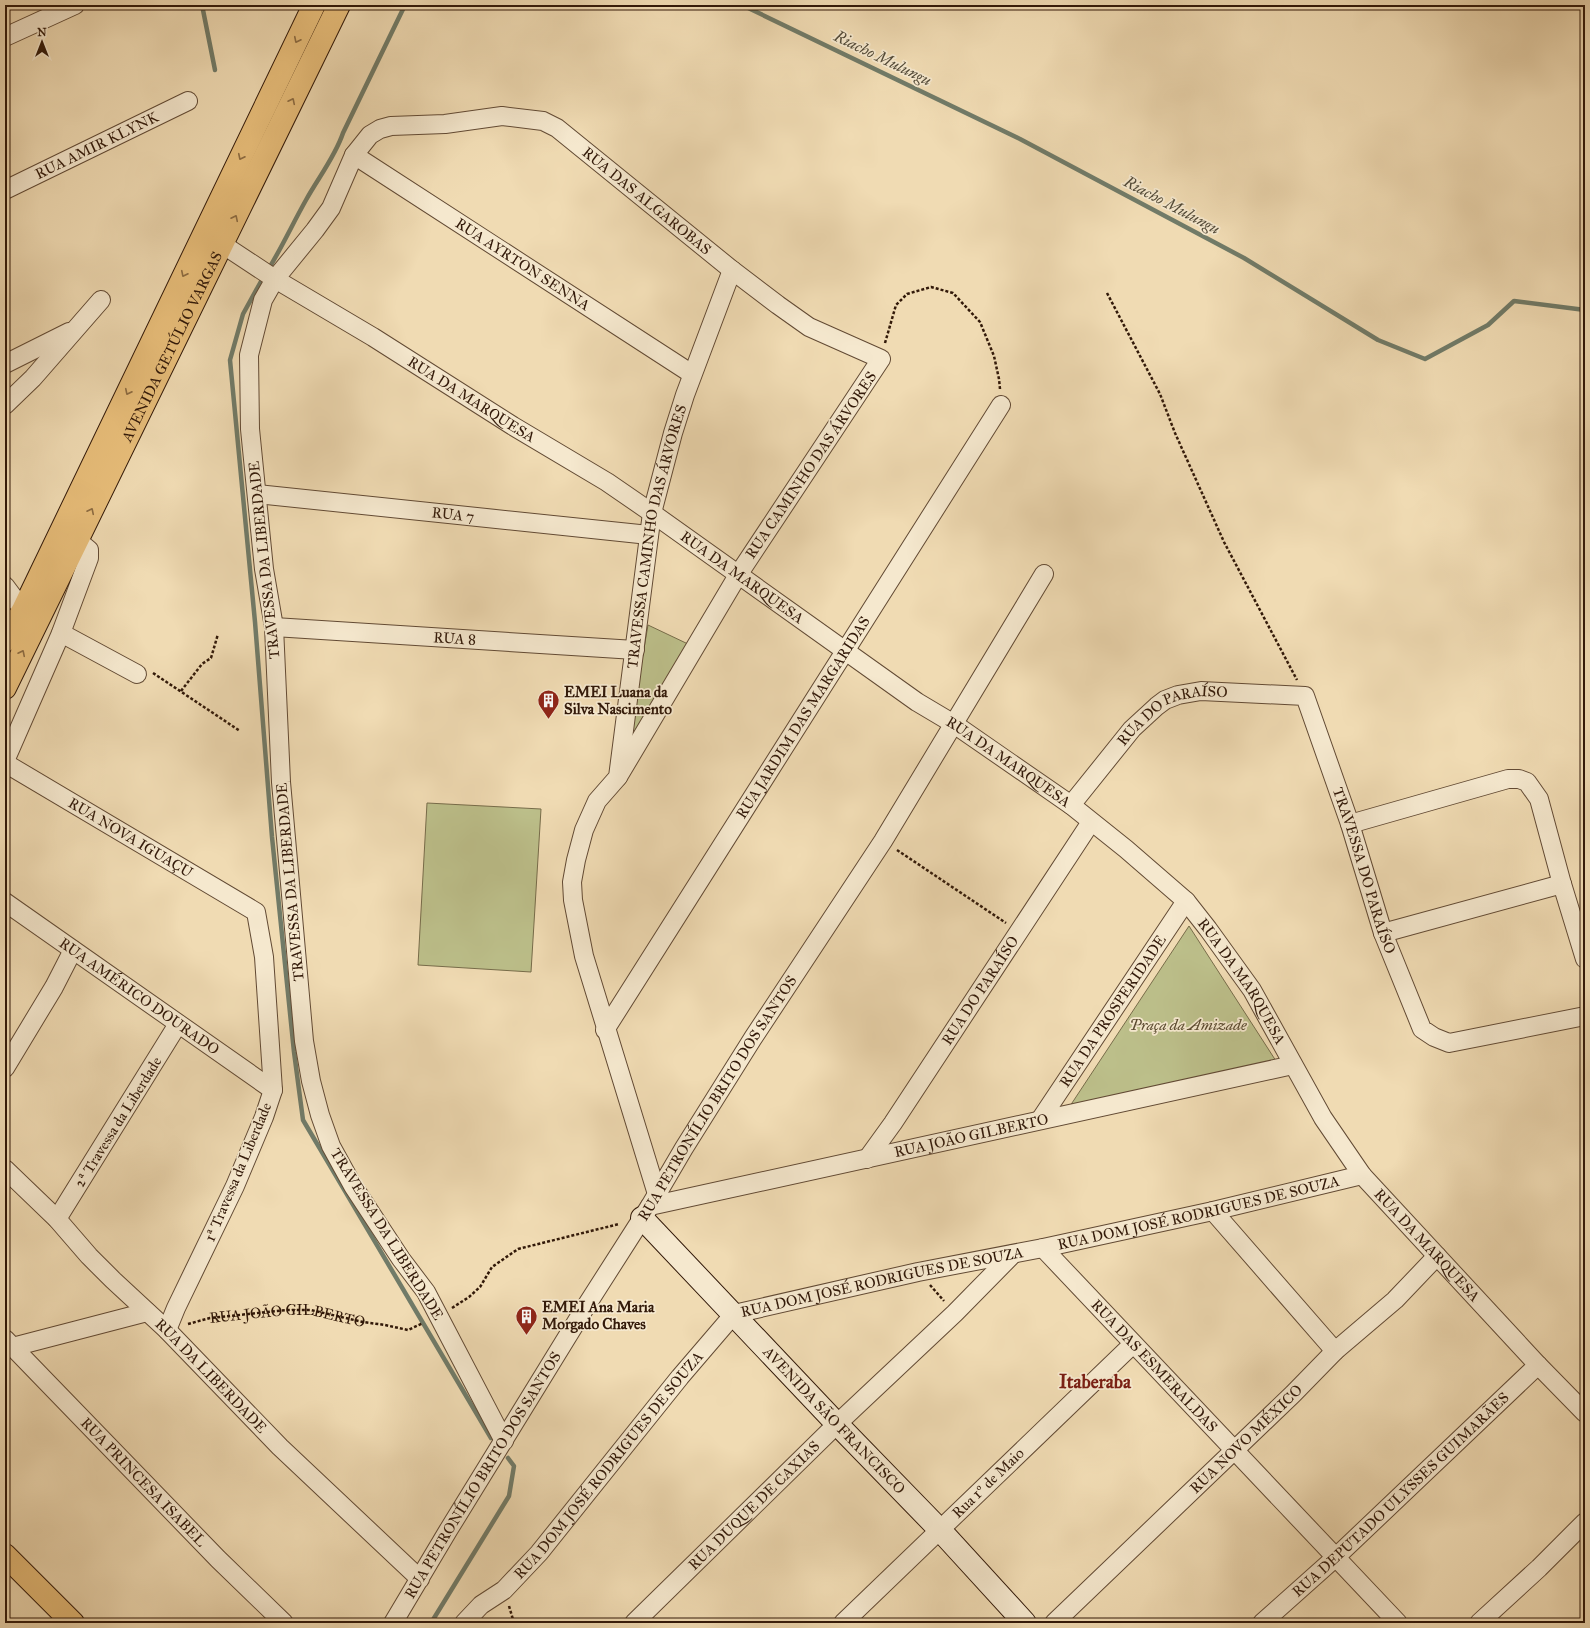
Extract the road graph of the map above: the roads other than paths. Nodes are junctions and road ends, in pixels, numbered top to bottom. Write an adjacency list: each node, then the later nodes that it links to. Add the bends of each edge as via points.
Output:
1 (74, 5): 4 (street)
2 (314, 5): 25 (main road, AVENIDA GETÚLIO VARGAS, one-way to 25)
3 (339, 5): 8 (main road, AVENIDA GETÚLIO VARGAS, one-way to 3)
4 (5, 37)
5 (188, 101): 7 (street, RUA AMIR KLYNK)
6 (354, 155): 9 (street, RUA DAS ALGAROBAS, via 370,135 380,128 391,126 445,124 502,116 543,121 557,128); 10 (street, TRAVESSA DA LIBERDADE, via 331,208); 15 (street, RUA AYRTON SENNA)
7 (5, 190)
8 (222, 244): 10 (street, RUA DA MARQUESA); 21 (main road, AVENIDA GETÚLIO VARGAS, one-way to 8)
9 (732, 270): 13 (street, RUA DAS ALGAROBAS, via 809,327); 15 (street, TRAVESSA CAMINHO DAS ÁRVORES)
10 (275, 279): 18 (street, TRAVESSA DA LIBERDADE, via 263,300 249,356 250,429); 19 (street, RUA DA MARQUESA, via 373,337)
11 (101, 300): 12 (street)
12 (77, 328): 14 (street); 16 (street, via 33,378)
13 (881, 359): 23 (street, RUA CAMINHO DAS ÁRVORES)
14 (5, 364)
15 (692, 374): 19 (street, TRAVESSA CAMINHO DAS ÁRVORES)
16 (5, 405)
17 (1001, 405): 30 (street, RUA JARDIM DAS MARGARIDAS)
18 (257, 494): 20 (street, RUA 7); 26 (street, TRAVESSA DA LIBERDADE, via 264,569)
19 (652, 513): 20 (street, TRAVESSA CAMINHO DAS ÁRVORES); 23 (street, RUA DA MARQUESA)
20 (649, 535): 29 (street, TRAVESSA CAMINHO DAS ÁRVORES)
21 (77, 540): 27 (street, via 90,554); 32 (main road, AVENIDA GETÚLIO VARGAS, one-way to 21)
22 (1044, 574): 34 (street, RUA PETRONÍLIO BRITO DOS SANTOS)
23 (738, 575): 30 (street, RUA DA MARQUESA); 36 (street, RUA CAMINHO DAS ÁRVORES)
24 (5, 586): 25 (street)
25 (23, 610): 28 (main road, AVENIDA GETÚLIO VARGAS)
26 (274, 627): 29 (street, RUA 8); 72 (street, TRAVESSA DA LIBERDADE, via 281,782 296,962 304,1041 320,1115 331,1146 349,1179 400,1259 426,1292)
27 (61, 633): 31 (street); 35 (street)
28 (5, 641)
29 (635, 650): 36 (street, TRAVESSA CAMINHO DAS ÁRVORES)
30 (845, 652): 34 (street, RUA DA MARQUESA, via 917,702); 49 (street, RUA JARDIM DAS MARGARIDAS)
31 (137, 674)
32 (5, 688)
33 (1305, 696): 37 (street, RUA DO PARAÍSO, via 1201,691 1165,700 1132,729); 39 (street, TRAVESSA DO PARAÍSO)
34 (954, 724): 37 (street, RUA DA MARQUESA); 57 (street, RUA PETRONÍLIO BRITO DOS SANTOS, via 883,841 753,1038)
35 (5, 762): 43 (street, RUA NOVA IGUAÇU)
36 (618, 777): 49 (street, via 597,801 584,830 572,882 584,956)
37 (1071, 805): 38 (street, RUA DA MARQUESA)
38 (1091, 822): 41 (street, RUA DA MARQUESA); 54 (street, RUA DO PARAÍSO, via 893,1123)
39 (1350, 824): 40 (street, via 1508,779 1519,779 1527,782 1539,799); 44 (street, TRAVESSA DO PARAÍSO)
40 (1562, 884): 44 (street); 46 (street)
41 (1186, 901): 50 (street, RUA DA MARQUESA, via 1248,985); 53 (street, RUA DA PROSPERIDADE)
42 (5, 902): 45 (street, RUA AMÉRICO DOURADO)
43 (256, 912): 52 (street, 1ª Travessa da Liberdade, via 264,957)
44 (1384, 933): 47 (street, TRAVESSA DO PARAÍSO, via 1422,1029 1448,1043)
45 (74, 950): 48 (street, RUA AMÉRICO DOURADO); 51 (street)
46 (1585, 960)
47 (1585, 1016)
48 (178, 1024): 52 (street, RUA AMÉRICO DOURADO); 59 (street, 2ª Travessa da Liberdade)
49 (606, 1030): 57 (street, via 630,1106)
50 (1293, 1065): 53 (street, RUA JOÃO GILBERTO); 56 (street, RUA DA MARQUESA, via 1323,1118)
51 (5, 1068)
52 (272, 1090): 65 (street, 1ª Travessa da Liberdade, via 264,1117 235,1186)
53 (1040, 1120): 54 (street, RUA JOÃO GILBERTO)
54 (867, 1158): 57 (street, RUA JOÃO GILBERTO)
55 (5, 1169): 59 (street, RUA DA LIBERDADE)
56 (1362, 1175): 58 (street, RUA DOM JOSÉ RODRIGUES DE SOUZA); 62 (street, RUA DA MARQUESA)
57 (650, 1206): 64 (street, AVENIDA SÃO FRANCISCO); 72 (street, RUA PETRONÍLIO BRITO DOS SANTOS)
58 (1213, 1211): 60 (street, RUA DOM JOSÉ RODRIGUES DE SOUZA); 68 (street)
59 (57, 1219): 63 (street, RUA DA LIBERDADE)
60 (1043, 1248): 61 (street, RUA DOM JOSÉ RODRIGUES DE SOUZA); 66 (street, RUA DAS ESMERALDAS)
61 (1013, 1254): 64 (street, RUA DOM JOSÉ RODRIGUES DE SOUZA, via 918,1272); 71 (street, RUA DUQUE DE CAXIAS, via 955,1314)
62 (1437, 1256): 68 (street, RUA NOVO MÉXICO, via 1395,1300); 69 (street, RUA DA MARQUESA)
63 (146, 1312): 65 (street, RUA DA LIBERDADE); 67 (street)
64 (734, 1314): 71 (street, AVENIDA SÃO FRANCISCO); 82 (street, RUA DOM JOSÉ RODRIGUES DE SOUZA, via 680,1377 539,1553 504,1590 481,1605)
65 (167, 1330): 78 (street, RUA DA LIBERDADE, via 280,1447)
66 (1133, 1344): 73 (street, RUA DAS ESMERALDAS); 75 (street, Rua 1º de Maio)
67 (7, 1345): 80 (street, RUA PRINCESA ISABEL)
68 (1335, 1351): 73 (street, RUA NOVO MÉXICO)
69 (1538, 1365): 70 (street, RUA DA MARQUESA); 77 (street, RUA DEPUTADO ULYSSES GUIMARÃES)
70 (1585, 1413)
71 (837, 1424): 75 (street, AVENIDA SÃO FRANCISCO); 83 (street, RUA DUQUE DE CAXIAS)
72 (504, 1441): 78 (street, RUA PETRONÍLIO BRITO DOS SANTOS)
73 (1234, 1450): 77 (street, RUA DAS ESMERALDAS); 86 (street, RUA NOVO MÉXICO)
74 (1585, 1522): 89 (street)
75 (940, 1530): 84 (street, Rua 1º de Maio); 85 (street, AVENIDA SÃO FRANCISCO)
76 (5, 1555): 79 (main road)
77 (1336, 1557): 87 (street, RUA DEPUTADO ULYSSES GUIMARÃES); 88 (street, RUA DAS ESMERALDAS)
78 (420, 1579): 81 (street, RUA PETRONÍLIO BRITO DOS SANTOS)
79 (73, 1623)
80 (284, 1623)
81 (393, 1623)
82 (464, 1623)
83 (634, 1623)
84 (842, 1623)
85 (1025, 1623)
86 (1054, 1623)
87 (1262, 1623)
88 (1398, 1623)
89 (1479, 1623)

